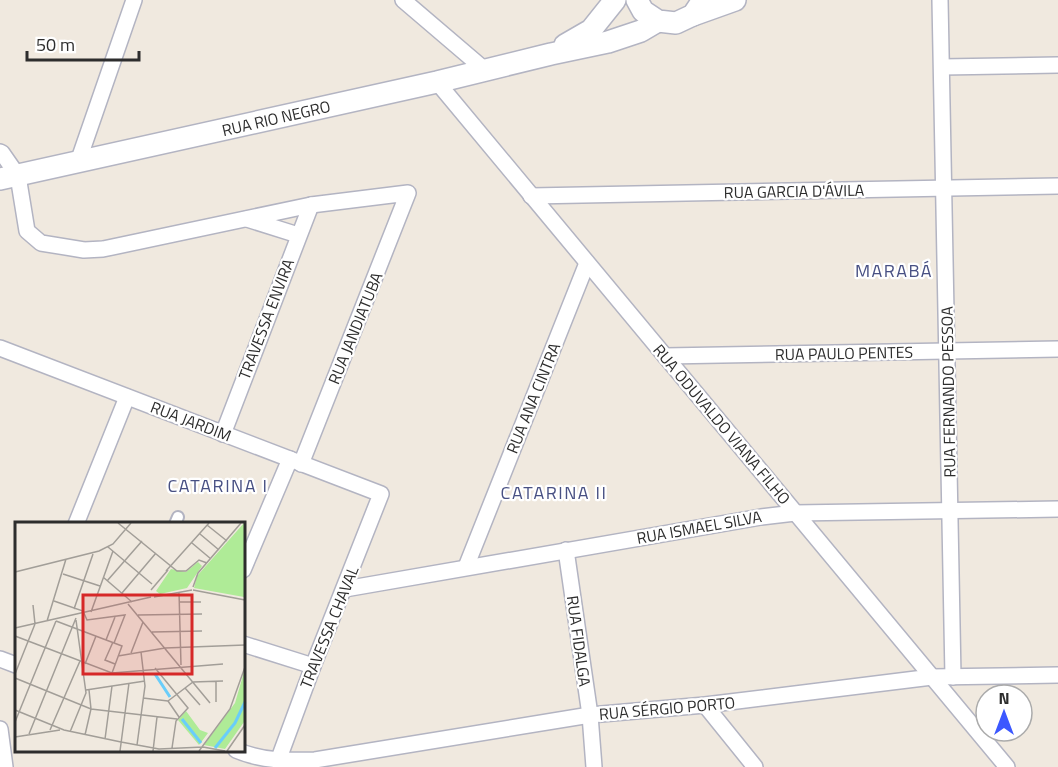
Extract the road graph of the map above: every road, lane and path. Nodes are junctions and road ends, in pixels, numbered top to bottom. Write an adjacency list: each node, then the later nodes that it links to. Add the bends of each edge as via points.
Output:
1 (134, 0): 15 (street)
2 (403, 0): 12 (street)
3 (615, 0): 9 (main road, RUA RIO NEGRO, via 591,30)
4 (637, 0): 8 (main road, via 643,11)
5 (735, 0): 7 (main road)
6 (940, 0): 11 (street, RUA FERNANDO PESSOA)
7 (698, 8): 8 (main road, RUA RIO NEGRO, via 676,23)
8 (658, 21): 9 (main road, RUA RIO NEGRO, via 608,42)
9 (551, 54): 12 (main road, RUA RIO NEGRO)
10 (1058, 65): 11 (street)
11 (942, 67): 18 (street, RUA FERNANDO PESSOA)
12 (485, 70): 13 (main road, RUA RIO NEGRO)
13 (436, 82): 15 (main road, RUA RIO NEGRO); 19 (street, RUA ODUVALDO VIANA FILHO)
14 (0, 152): 16 (street)
15 (78, 162): 16 (main road, RUA RIO NEGRO)
16 (9, 177): 21 (street, via 27,231 41,243 103,249)
17 (1058, 186): 18 (street, RUA GARCIA D'ÁVILA)
18 (944, 188): 19 (street, RUA GARCIA D'ÁVILA); 26 (street, RUA FERNANDO PESSOA)
19 (531, 196): 23 (street, RUA ODUVALDO VIANA FILHO)
20 (311, 205): 21 (street); 22 (street, TRAVESSA ENVIRA); 30 (street, RUA JANDIATUBA, via 408,193)
21 (244, 218): 22 (street)
22 (298, 235): 29 (street, TRAVESSA ENVIRA)
23 (587, 263): 27 (street, RUA ODUVALDO VIANA FILHO); 37 (street, RUA ANA CINTRA)
24 (0, 348): 28 (street, RUA JARDIM)
25 (1058, 349): 26 (street, RUA PAULO PENTES)
26 (947, 351): 27 (street, RUA PAULO PENTES); 33 (street, RUA FERNANDO PESSOA)
27 (665, 356): 34 (street, RUA ODUVALDO VIANA FILHO)
28 (127, 397): 29 (street, RUA JARDIM); 35 (street)
29 (223, 434): 30 (street, RUA JARDIM)
30 (295, 461): 31 (street, RUA JARDIM); 38 (street, RUA JANDIATUBA)
31 (381, 495): 39 (street, TRAVESSA CHAVAL)
32 (1058, 509): 33 (street, RUA ISMAEL SILVA)
33 (950, 511): 34 (street, RUA ISMAEL SILVA); 46 (street, RUA FERNANDO PESSOA)
34 (795, 513): 36 (street, RUA ISMAEL SILVA); 45 (street, RUA ODUVALDO VIANA FILHO)
35 (77, 522)
36 (566, 550): 37 (street, RUA ISMAEL SILVA); 48 (street, RUA FIDALGA)
37 (466, 567): 39 (street, RUA ISMAEL SILVA)
38 (244, 568)
39 (345, 588): 43 (street, TRAVESSA CHAVAL)
40 (244, 644): 43 (street)
41 (0, 659): 42 (street)
42 (15, 665)
43 (313, 666): 51 (street, TRAVESSA CHAVAL)
44 (1058, 675): 46 (street, RUA SÉRGIO PORTO)
45 (932, 677): 46 (street, RUA SÉRGIO PORTO); 47 (street, RUA SÉRGIO PORTO); 55 (street, RUA ODUVALDO VIANA FILHO)
46 (953, 677)
47 (705, 705): 48 (street, RUA SÉRGIO PORTO); 54 (street)
48 (590, 715): 51 (street, RUA SÉRGIO PORTO, via 315,760); 53 (street, RUA FIDALGA)
49 (0, 729): 52 (street)
50 (240, 752): 51 (street, RUA SÉRGIO PORTO)
51 (278, 761)
52 (6, 767)
53 (594, 767)
54 (755, 767)
55 (1007, 767)

